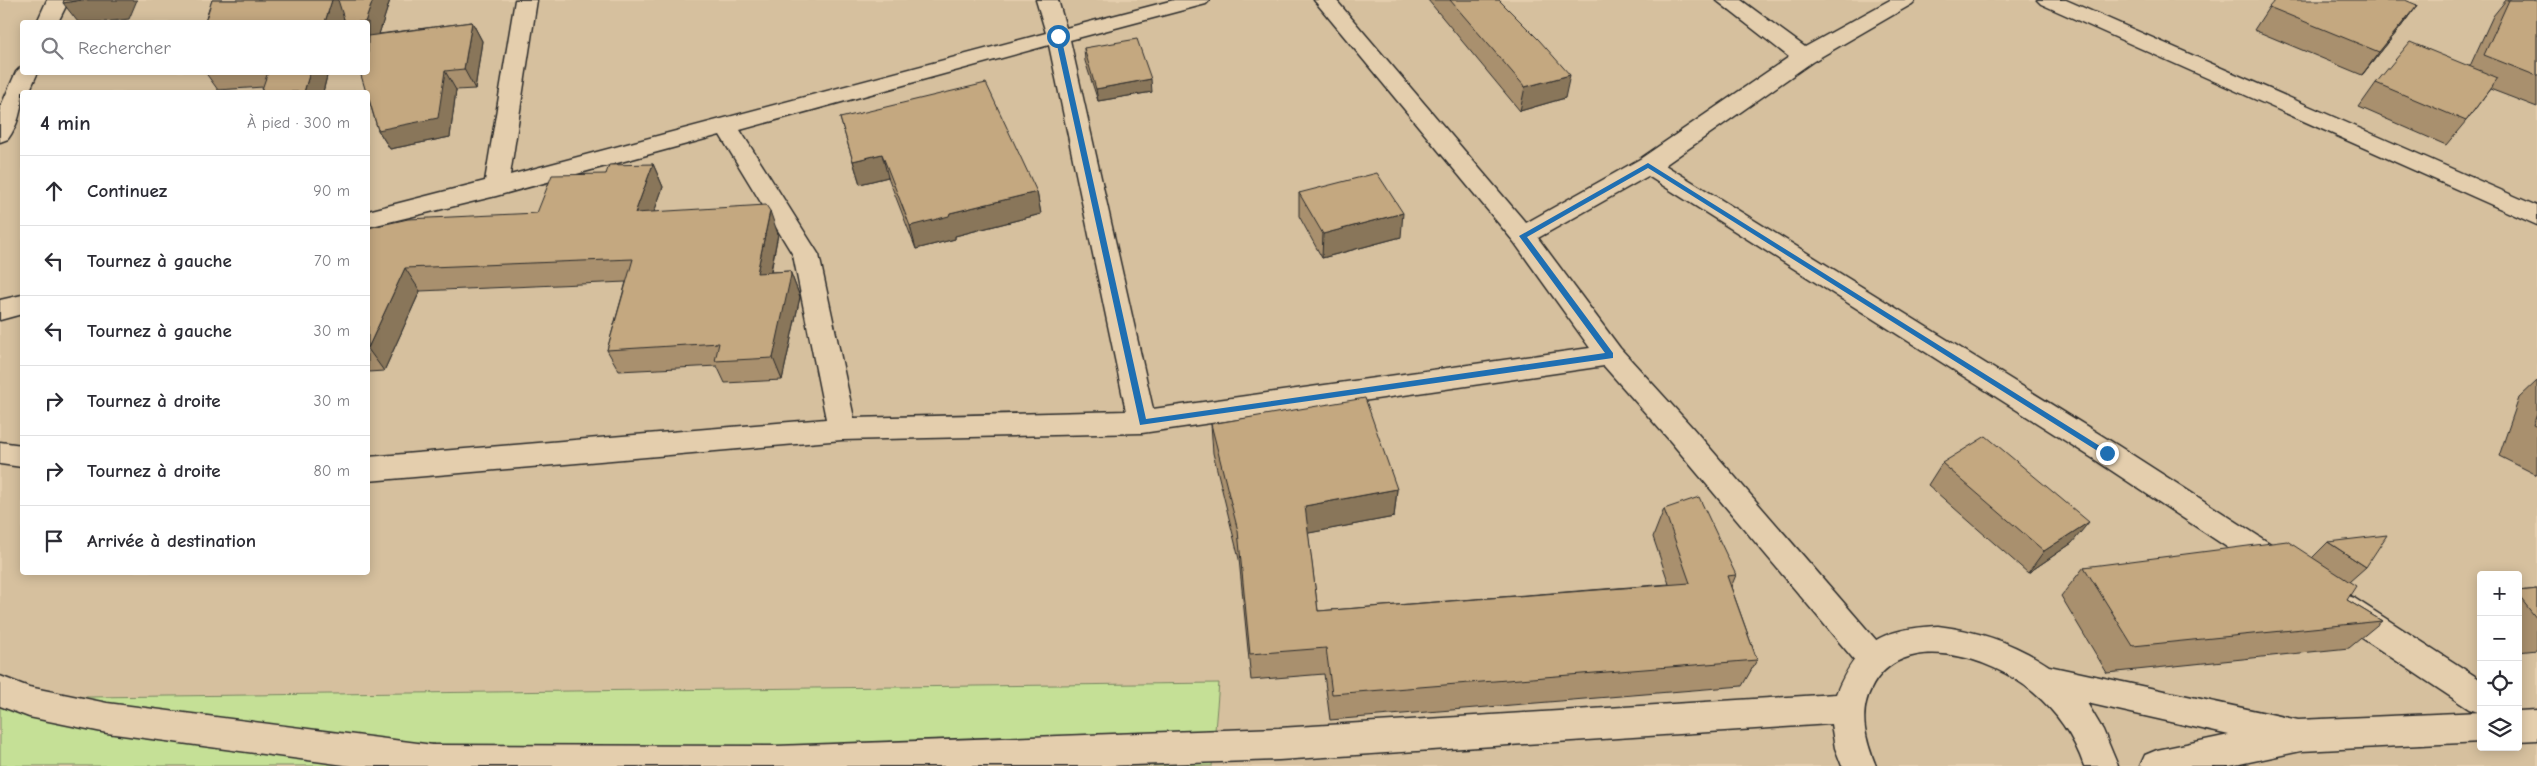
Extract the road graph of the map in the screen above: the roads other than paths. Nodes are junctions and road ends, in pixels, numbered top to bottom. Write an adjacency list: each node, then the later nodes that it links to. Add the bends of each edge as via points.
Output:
1 (58, 0): 9 (main road)
2 (526, 0): 16 (main road)
3 (1047, 0): 10 (main road)
4 (1199, 0): 10 (main road)
5 (1325, 0): 19 (main road)
6 (1728, 0): 11 (main road)
7 (1905, 0): 11 (main road)
8 (2048, 0): 17 (main road)
9 (49, 20)
10 (1058, 36): 13 (main road); 23 (main road)
11 (1804, 57): 15 (main road)
12 (25, 75): 14 (main road)
13 (726, 126): 16 (main road); 24 (main road, via 806,255)
14 (0, 134)
15 (1648, 165): 19 (main road); 28 (main road, via 2099,448)
16 (496, 188): 18 (main road)
17 (2537, 216)
18 (370, 219)
19 (1523, 236): 22 (main road)
20 (20, 305): 21 (main road)
21 (0, 310)
22 (1610, 355): 23 (main road); 30 (main road)
23 (1142, 422): 24 (main road)
24 (842, 428): 27 (main road)
25 (0, 453): 26 (main road)
26 (20, 456)
27 (370, 469)
28 (2298, 578)
29 (2323, 594): 33 (main road)
30 (1872, 658): 31 (main road, via 1903,644 1936,639 1971,644 2008,657); 34 (main road, via 1856,679)
31 (2042, 679): 36 (main road); 40 (main road, via 2072,708 2094,742)
32 (0, 691): 37 (main road, via 29,702 107,718)
33 (2477, 695)
34 (1847, 708): 37 (main road, via 1230,746 776,762); 39 (main road, via 1849,743)
35 (2477, 727): 36 (main road)
36 (2301, 735): 41 (main road)
37 (433, 761): 38 (main road)
38 (374, 766)
39 (1859, 766)
40 (2102, 766)
41 (2157, 766)

